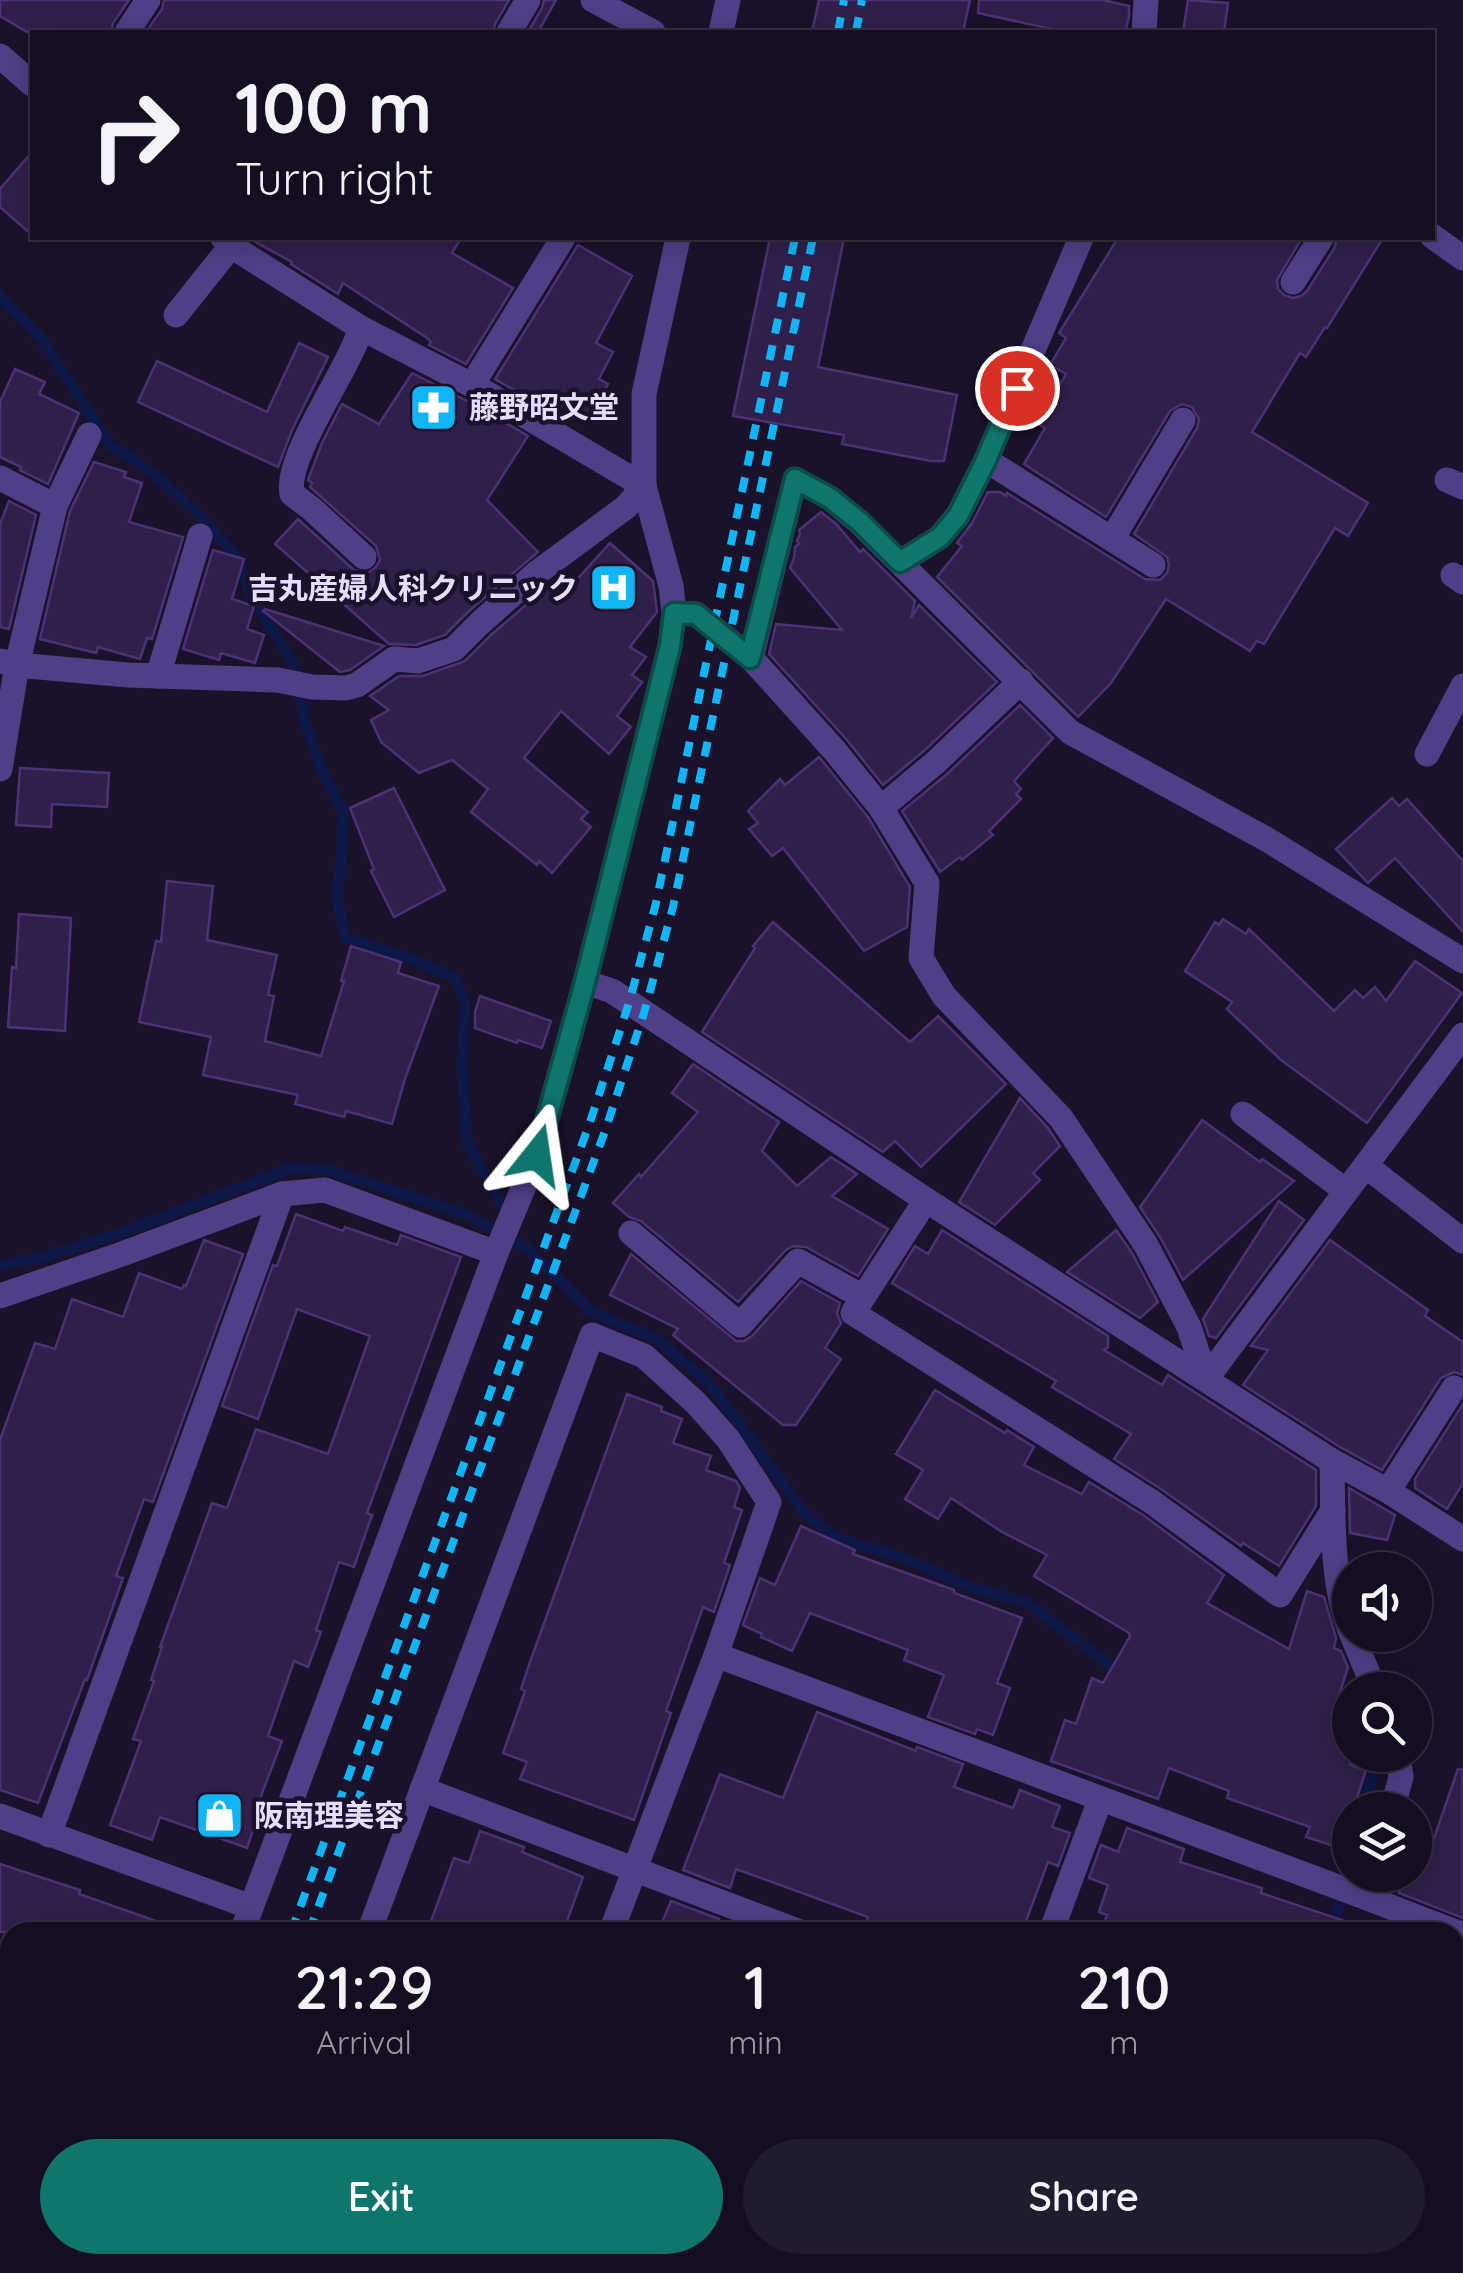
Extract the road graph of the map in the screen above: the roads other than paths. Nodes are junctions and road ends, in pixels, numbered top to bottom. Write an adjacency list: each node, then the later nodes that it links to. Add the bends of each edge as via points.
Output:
1 (148, 0): 6 (street)
2 (528, 0): 7 (street)
3 (594, 0): 8 (street)
4 (728, 0): 9 (street)
5 (1146, 0): 10 (street)
6 (128, 30)
7 (510, 30)
8 (647, 30)
9 (721, 30)
10 (1144, 30)
11 (0, 56): 12 (street)
12 (30, 82)
13 (1435, 238): 19 (street)
14 (562, 240): 23 (street)
15 (678, 240): 28 (street, via 644,394)
16 (1080, 240): 26 (street)
17 (1320, 240): 20 (street)
18 (227, 242): 21 (street); 22 (street)
19 (1463, 258)
20 (1294, 282)
21 (176, 314)
22 (360, 328): 23 (street); 32 (street, via 289,482 292,494)
23 (472, 386): 28 (street)
24 (1183, 420): 31 (street)
25 (88, 435): 29 (street)
26 (986, 460): 31 (street); 33 (street, via 958,516 940,537)
27 (0, 478): 29 (street)
28 (644, 486): 35 (street); 38 (street, via 454,650 394,659 346,688)
29 (55, 506): 37 (street)
30 (200, 536): 38 (street)
31 (1112, 539): 34 (street)
32 (364, 557)
33 (900, 562): 36 (street, via 830,498 795,479); 39 (street)
34 (1153, 565)
35 (674, 613): 36 (street, via 696,614); 45 (street)
36 (750, 658): 43 (street)
37 (8, 663): 38 (street); 42 (street)
38 (158, 676)
39 (1020, 680): 43 (street); 44 (street, via 1070,732 1268,840)
40 (1463, 686): 41 (street)
41 (1427, 754)
42 (0, 769)
43 (881, 808): 57 (street, via 927,883 922,958 944,996 1061,1118 1146,1245 1189,1327)
44 (1463, 960)
45 (585, 982): 51 (street, via 612,992); 54 (street, via 537,1155)
46 (1461, 1041): 48 (street)
47 (1243, 1114): 49 (street)
48 (1366, 1166): 49 (street); 53 (street)
49 (1346, 1191): 57 (street)
50 (282, 1194): 54 (street, via 325,1190); 55 (street); 68 (street)
51 (926, 1200): 56 (street); 57 (street)
52 (631, 1233): 56 (street, via 740,1325 798,1261)
53 (1463, 1240)
54 (496, 1252): 72 (street)
55 (0, 1296)
56 (863, 1297): 61 (street, via 853,1313 1152,1502 1280,1595)
57 (1206, 1379): 59 (street)
58 (1454, 1388): 60 (street)
59 (1332, 1461): 60 (street); 61 (street)
60 (1388, 1491): 62 (street)
61 (1334, 1510): 63 (street)
62 (1463, 1539)
63 (1335, 1552)
64 (716, 1655): 65 (street, via 768,1502 696,1403 644,1356 592,1335); 66 (street); 69 (street)
65 (422, 1790): 69 (street); 74 (street)
66 (1100, 1800): 70 (street); 77 (street)
67 (0, 1816): 68 (street)
68 (49, 1835): 72 (street)
69 (634, 1870): 75 (street); 76 (street)
70 (1332, 1879)
71 (1366, 1892): 78 (street)
72 (251, 1907): 73 (street)
73 (246, 1922)
74 (373, 1922)
75 (615, 1922)
76 (773, 1922)
77 (1054, 1922)
78 (1434, 1922)

